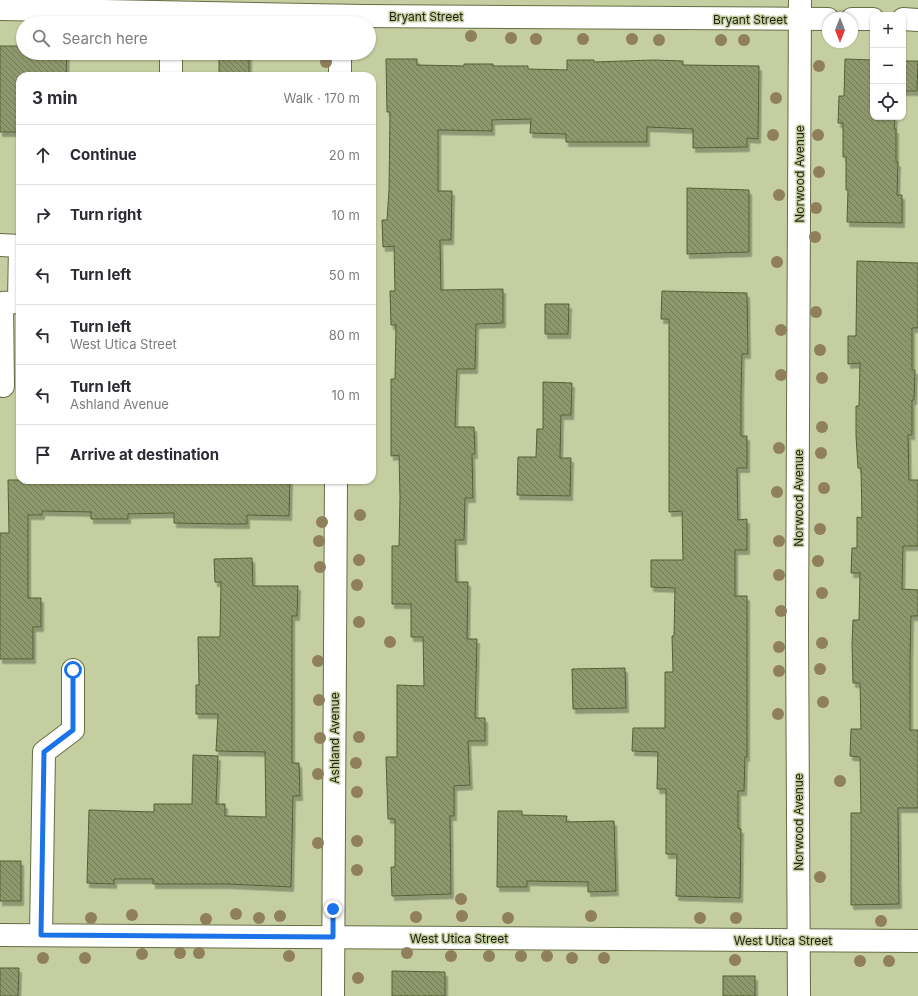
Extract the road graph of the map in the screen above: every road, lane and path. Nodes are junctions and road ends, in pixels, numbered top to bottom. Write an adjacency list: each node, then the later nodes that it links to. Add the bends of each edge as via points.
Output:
1 (500, 8): 3 (street, Bryant Street); 4 (street, Bryant Street)
2 (0, 9): 5 (street, Bryant Street)
3 (800, 9): 7 (street, Bryant Street); 26 (street, Norwood Avenue, via 797,630)
4 (340, 13): 6 (street, Bryant Street)
5 (134, 16)
6 (239, 16)
7 (822, 17)
8 (858, 19): 9 (street)
9 (870, 19)
10 (906, 20): 11 (street)
11 (918, 20)
12 (171, 60): 14 (street)
13 (340, 60): 15 (street)
14 (171, 72)
15 (340, 72)
16 (0, 245): 17 (street)
17 (16, 246)
18 (16, 302): 19 (street)
19 (1, 303): 20 (street)
20 (8, 386)
21 (336, 484): 25 (street, Ashland Avenue)
22 (73, 670): 24 (street, via 73,730 44,752)
23 (0, 935): 24 (street, West Utica Street)
24 (41, 935): 25 (street, West Utica Street)
25 (333, 937): 26 (street, West Utica Street); 28 (street, Ashland Avenue)
26 (799, 941): 27 (street, West Utica Street); 29 (street, Norwood Avenue)
27 (918, 941)
28 (333, 996)
29 (799, 996)

